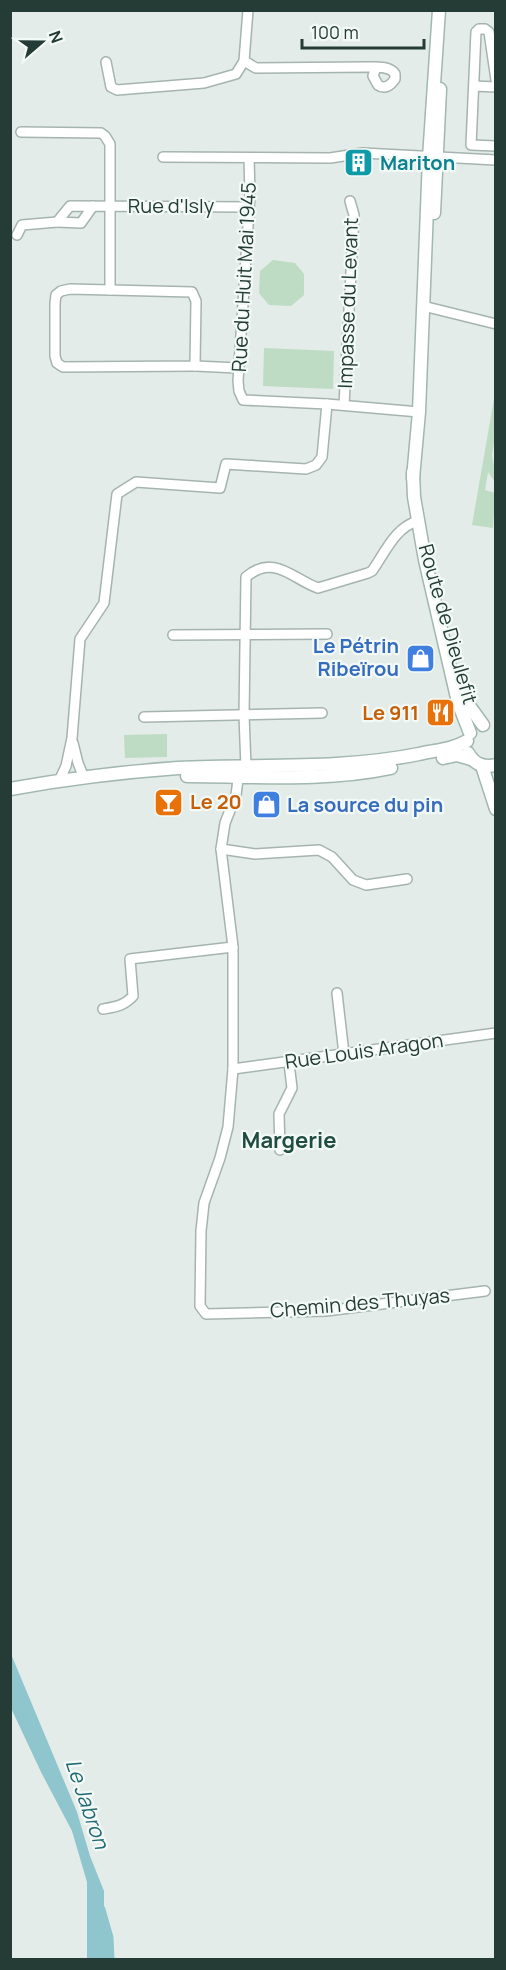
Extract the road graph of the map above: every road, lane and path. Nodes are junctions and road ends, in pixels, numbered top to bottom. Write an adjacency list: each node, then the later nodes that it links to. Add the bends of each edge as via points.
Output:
1 (248, 10): 4 (street)
2 (439, 10): 3 (main road, Route de Dieulefit)
3 (437, 52): 14 (main road, Route de Dieulefit, via 432,99); 14 (main road, Route de Dieulefit, via 440,105)
4 (244, 61): 5 (street, via 236,74 204,83 117,90 111,87); 6 (street, via 256,68)
5 (106, 62)
6 (376, 67)
7 (495, 80): 8 (street, via 489,32 479,29)
8 (474, 86): 9 (street); 11 (street, via 471,145)
9 (495, 87)
10 (21, 132): 19 (street, via 105,136 110,144)
11 (491, 146): 15 (street)
12 (163, 157): 13 (street)
13 (249, 158): 14 (street, via 330,158 363,153); 20 (street, Rue du Huit Mai 1945)
14 (433, 158): 15 (street); 23 (main road, Route de Dieulefit, via 434,215); 23 (main road, Route de Dieulefit, via 428,174)
15 (484, 159): 16 (street)
16 (495, 160)
17 (350, 201): 30 (street, Impasse du Levant, via 354,215)
18 (93, 206): 19 (street, Rue d'Isly); 21 (street, Rue d'Isly, via 70,206); 21 (street, via 81,223)
19 (110, 206): 20 (street, Rue d'Isly); 24 (street)
20 (249, 207): 28 (street, Rue du Huit Mai 1945)
21 (57, 222): 22 (street, via 22,225)
22 (17, 236)
23 (425, 273): 25 (main road, Route de Dieulefit)
24 (110, 290): 27 (street, via 192,292 196,302); 27 (street, via 70,290 56,295 57,363 63,367)
25 (423, 306): 26 (street); 31 (main road, Route de Dieulefit)
26 (495, 324)
27 (195, 366): 28 (street)
28 (238, 369): 29 (street, Rue du Huit Mai 1945, via 243,400)
29 (327, 404): 30 (street, Rue du Huit Mai 1945); 41 (street, via 322,457 316,465 306,469 226,464 220,488 136,482 117,495 104,603 80,639)
30 (344, 405): 31 (street, Rue du Huit Mai 1945)
31 (415, 411): 32 (main road, Route de Dieulefit, via 413,478)
32 (418, 521): 33 (street, Chemin des Thuyas, via 400,530 372,571 336,584 318,588 277,568 250,573 244,584); 39 (main road, Route de Dieulefit, via 466,700); 40 (main road, Route de Dieulefit)
33 (244, 634): 34 (street); 35 (street); 37 (street, Chemin des Thuyas)
34 (327, 634)
35 (173, 635)
36 (322, 713): 37 (street)
37 (244, 716): 38 (street); 44 (street, Chemin des Thuyas)
38 (144, 717)
39 (489, 725): 40 (main road)
40 (469, 737): 42 (main road, Route de Dieulefit, via 467,750); 44 (main road, via 449,749 380,762)
41 (72, 738): 45 (street); 47 (street)
42 (477, 762): 43 (main road); 44 (main road, via 457,755 333,776); 50 (main road)
43 (495, 765)
44 (242, 772): 45 (main road, via 178,768); 51 (street, Chemin des Thuyas)
45 (84, 778): 47 (main road)
46 (495, 779): 48 (main road)
47 (59, 782): 49 (main road)
48 (495, 784)
49 (10, 789)
50 (495, 809)
51 (221, 849): 52 (street, via 255,854 319,850 332,857 353,880 366,885); 53 (street, Chemin des Thuyas)
52 (407, 879)
53 (233, 947): 55 (street, via 130,959 133,996 127,1003); 59 (street, Chemin des Thuyas)
54 (337, 993): 57 (street)
55 (103, 1009)
56 (495, 1033): 57 (street, Rue Louis Aragon)
57 (344, 1053): 58 (street, Rue Louis Aragon)
58 (289, 1063): 59 (street, Rue Louis Aragon); 60 (street, via 292,1088 279,1114)
59 (234, 1070): 61 (street, Chemin des Thuyas, via 228,1127 204,1203 200,1306 206,1314 326,1311)
60 (280, 1150)
61 (485, 1291)

